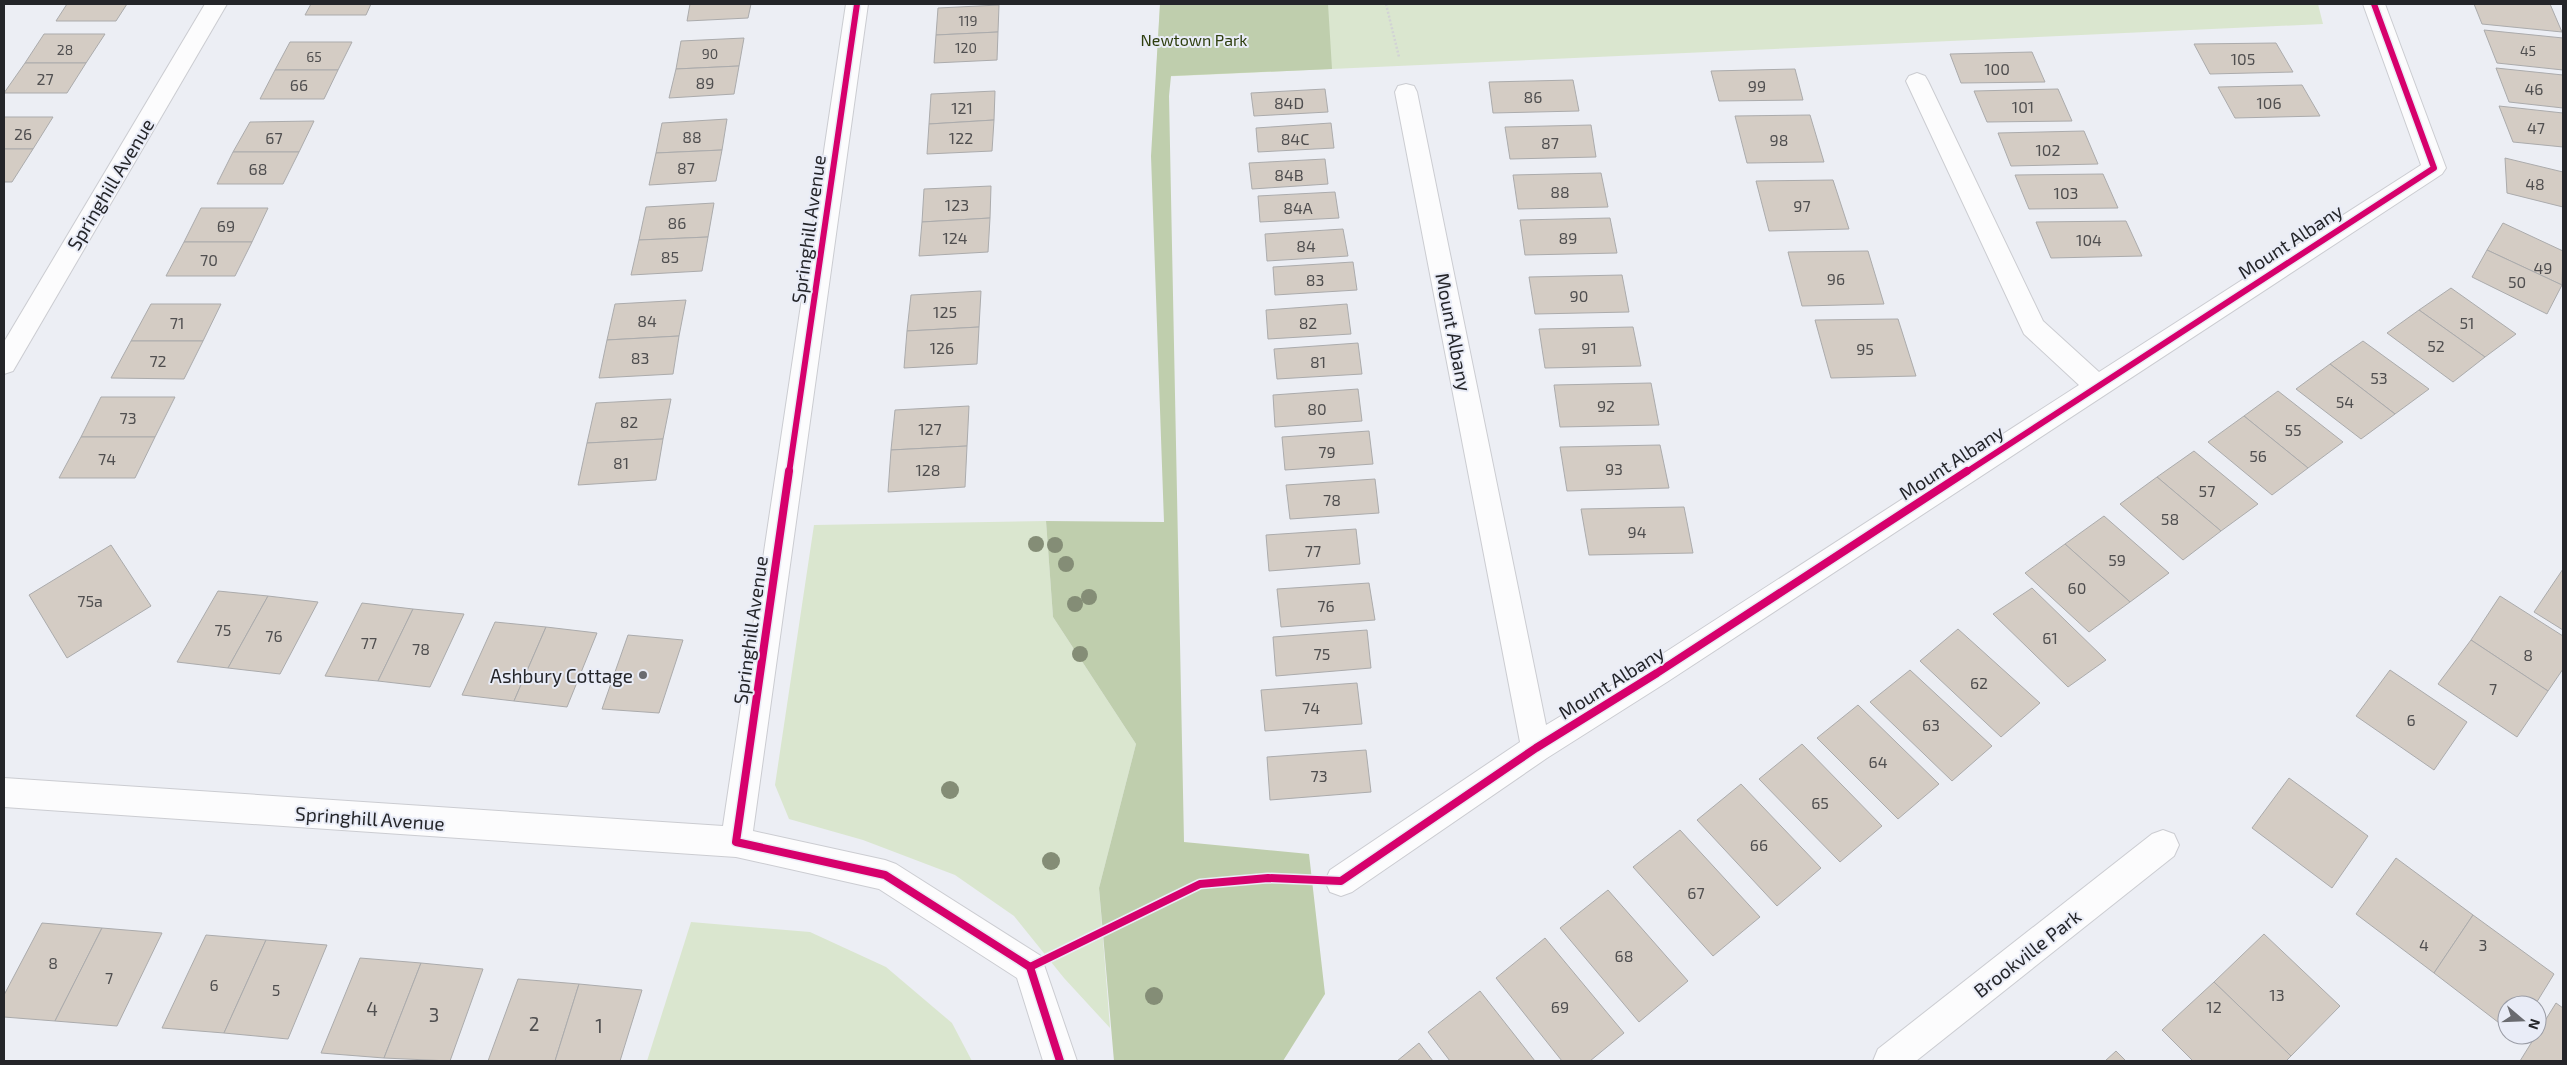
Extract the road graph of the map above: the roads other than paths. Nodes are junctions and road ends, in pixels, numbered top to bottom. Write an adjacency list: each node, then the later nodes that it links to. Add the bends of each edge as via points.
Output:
1 (216, 4): 6 (street, Springhill Avenue)
2 (857, 4): 10 (street, Springhill Avenue)
3 (2374, 4): 7 (street, Mount Albany, via 2434,168)
4 (1917, 81): 7 (street, via 2033,327)
5 (1406, 92): 8 (street, Mount Albany)
6 (4, 364)
7 (2097, 386): 8 (street, Mount Albany, via 1658,673)
8 (1536, 748): 12 (street, Mount Albany)
9 (4, 793): 10 (street, Springhill Avenue)
10 (736, 842): 13 (street, Springhill Avenue, via 885,875 1030,967)
11 (2163, 845): 14 (street, Brookville Park)
12 (1341, 881)
13 (1060, 1061)
14 (1890, 1061)

